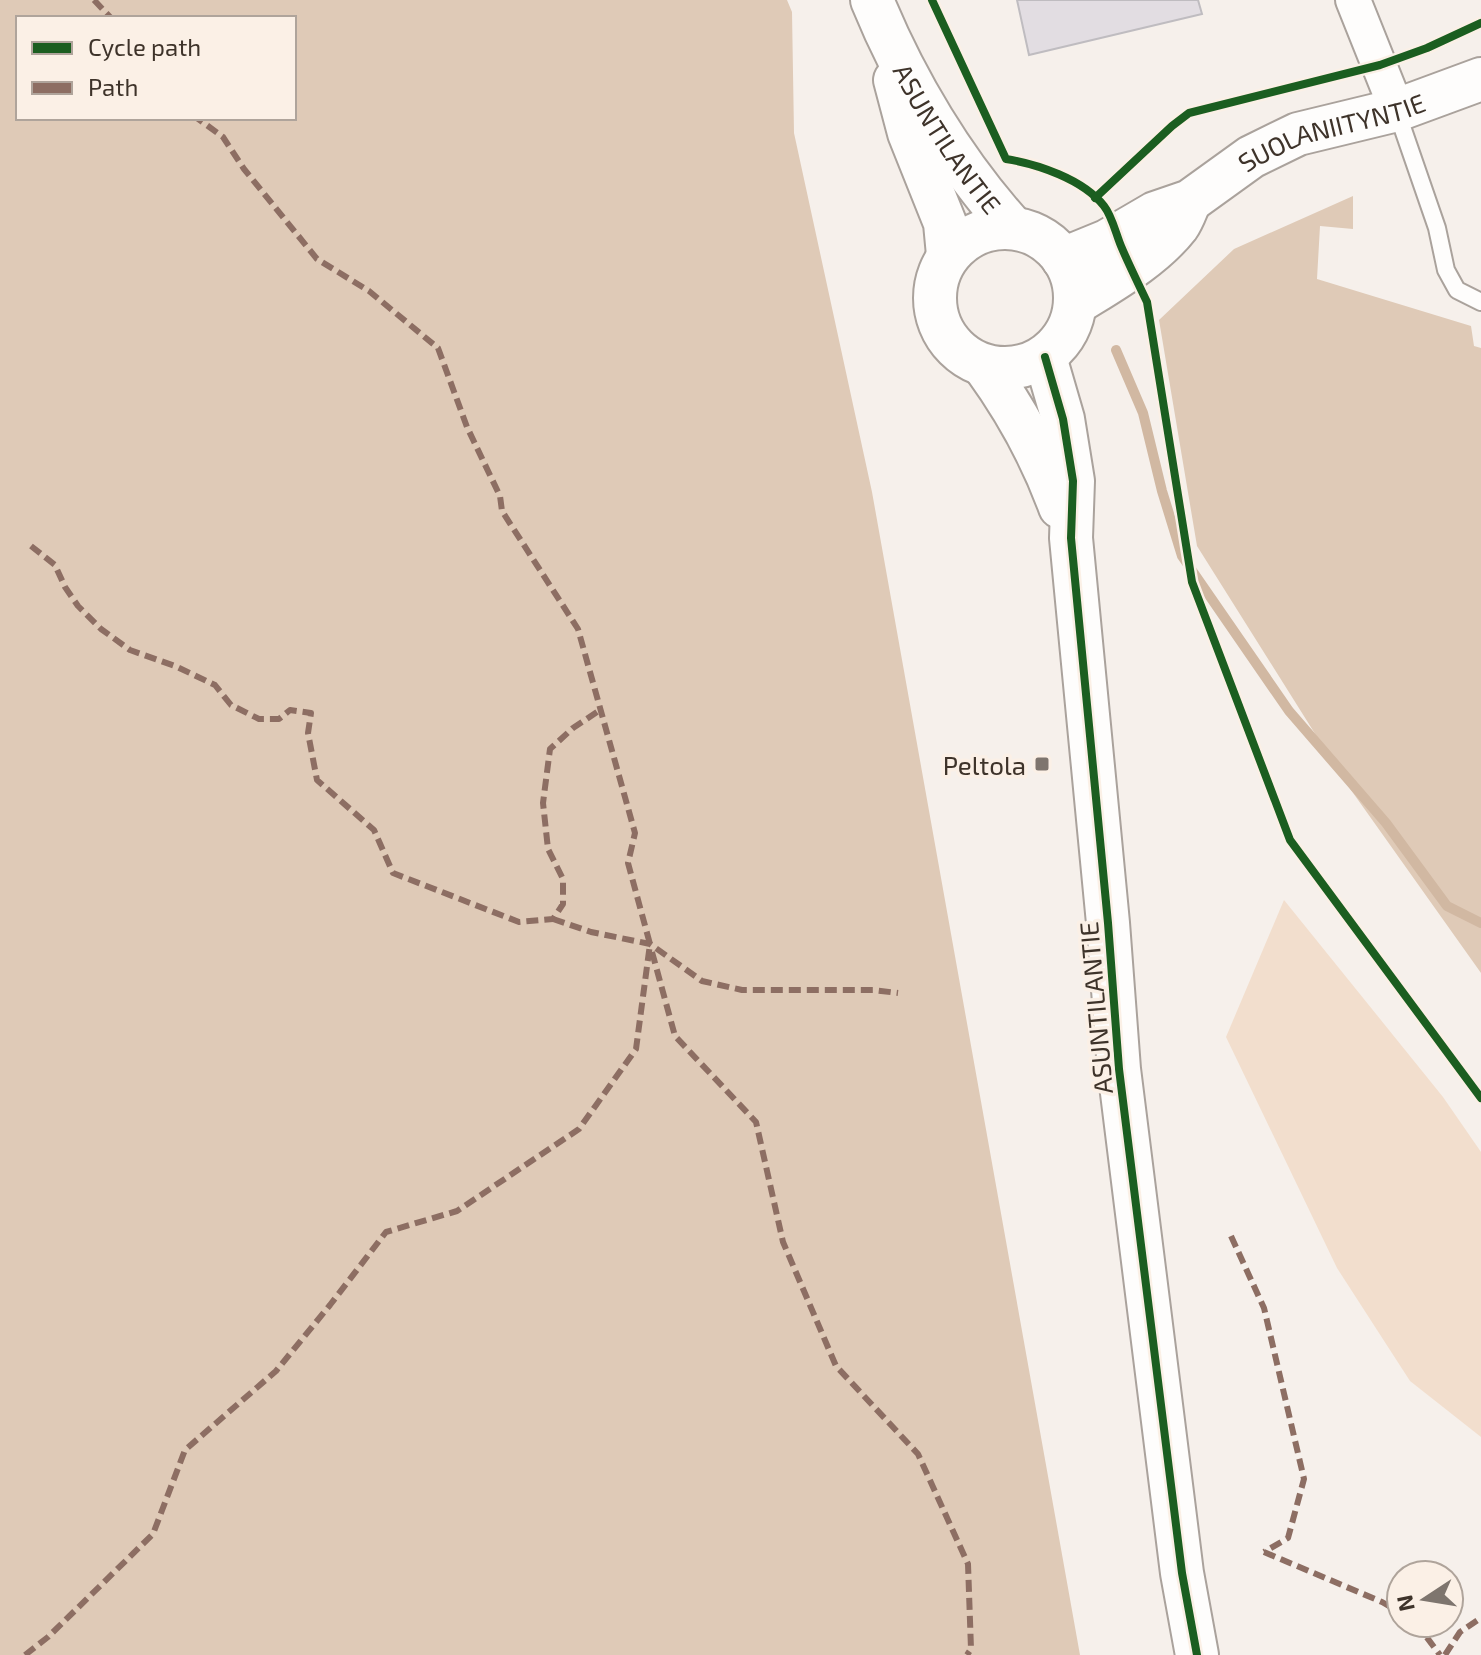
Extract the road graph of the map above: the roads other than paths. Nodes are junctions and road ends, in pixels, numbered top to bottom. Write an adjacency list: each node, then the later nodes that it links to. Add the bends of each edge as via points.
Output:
1 (872, 0): 3 (street, ASUNTILANTIE)
2 (1353, 0): 5 (street)
3 (890, 43): 7 (street, ASUNTILANTIE, via 946,139); 8 (street, ASUNTILANTIE, via 909,133 945,223)
4 (1481, 79): 5 (street, SUOLANIITYNTIE)
5 (1397, 110): 6 (street, SUOLANIITYNTIE, via 1298,134 1251,157); 10 (lane, via 1446,270 1457,290)
6 (1190, 201): 9 (street, SUOLANIITYNTIE); 11 (street, SUOLANIITYNTIE, via 1179,225 1154,249)
7 (1013, 228): 8 (street, via 977,233); 9 (street, via 1033,233)
8 (948, 255): 13 (street, via 939,272 935,311 951,345)
9 (1063, 259): 11 (street, via 1071,272)
10 (1481, 302)
11 (1075, 304): 12 (street, via 1066,334)
12 (1045, 357): 13 (street, via 1015,368); 14 (street, ASUNTILANTIE, via 1073,481)
13 (984, 366): 14 (street, ASUNTILANTIE, via 1036,449)
14 (1071, 538): 15 (street, ASUNTILANTIE, via 1119,1069 1182,1573)
15 (1197, 1655)

